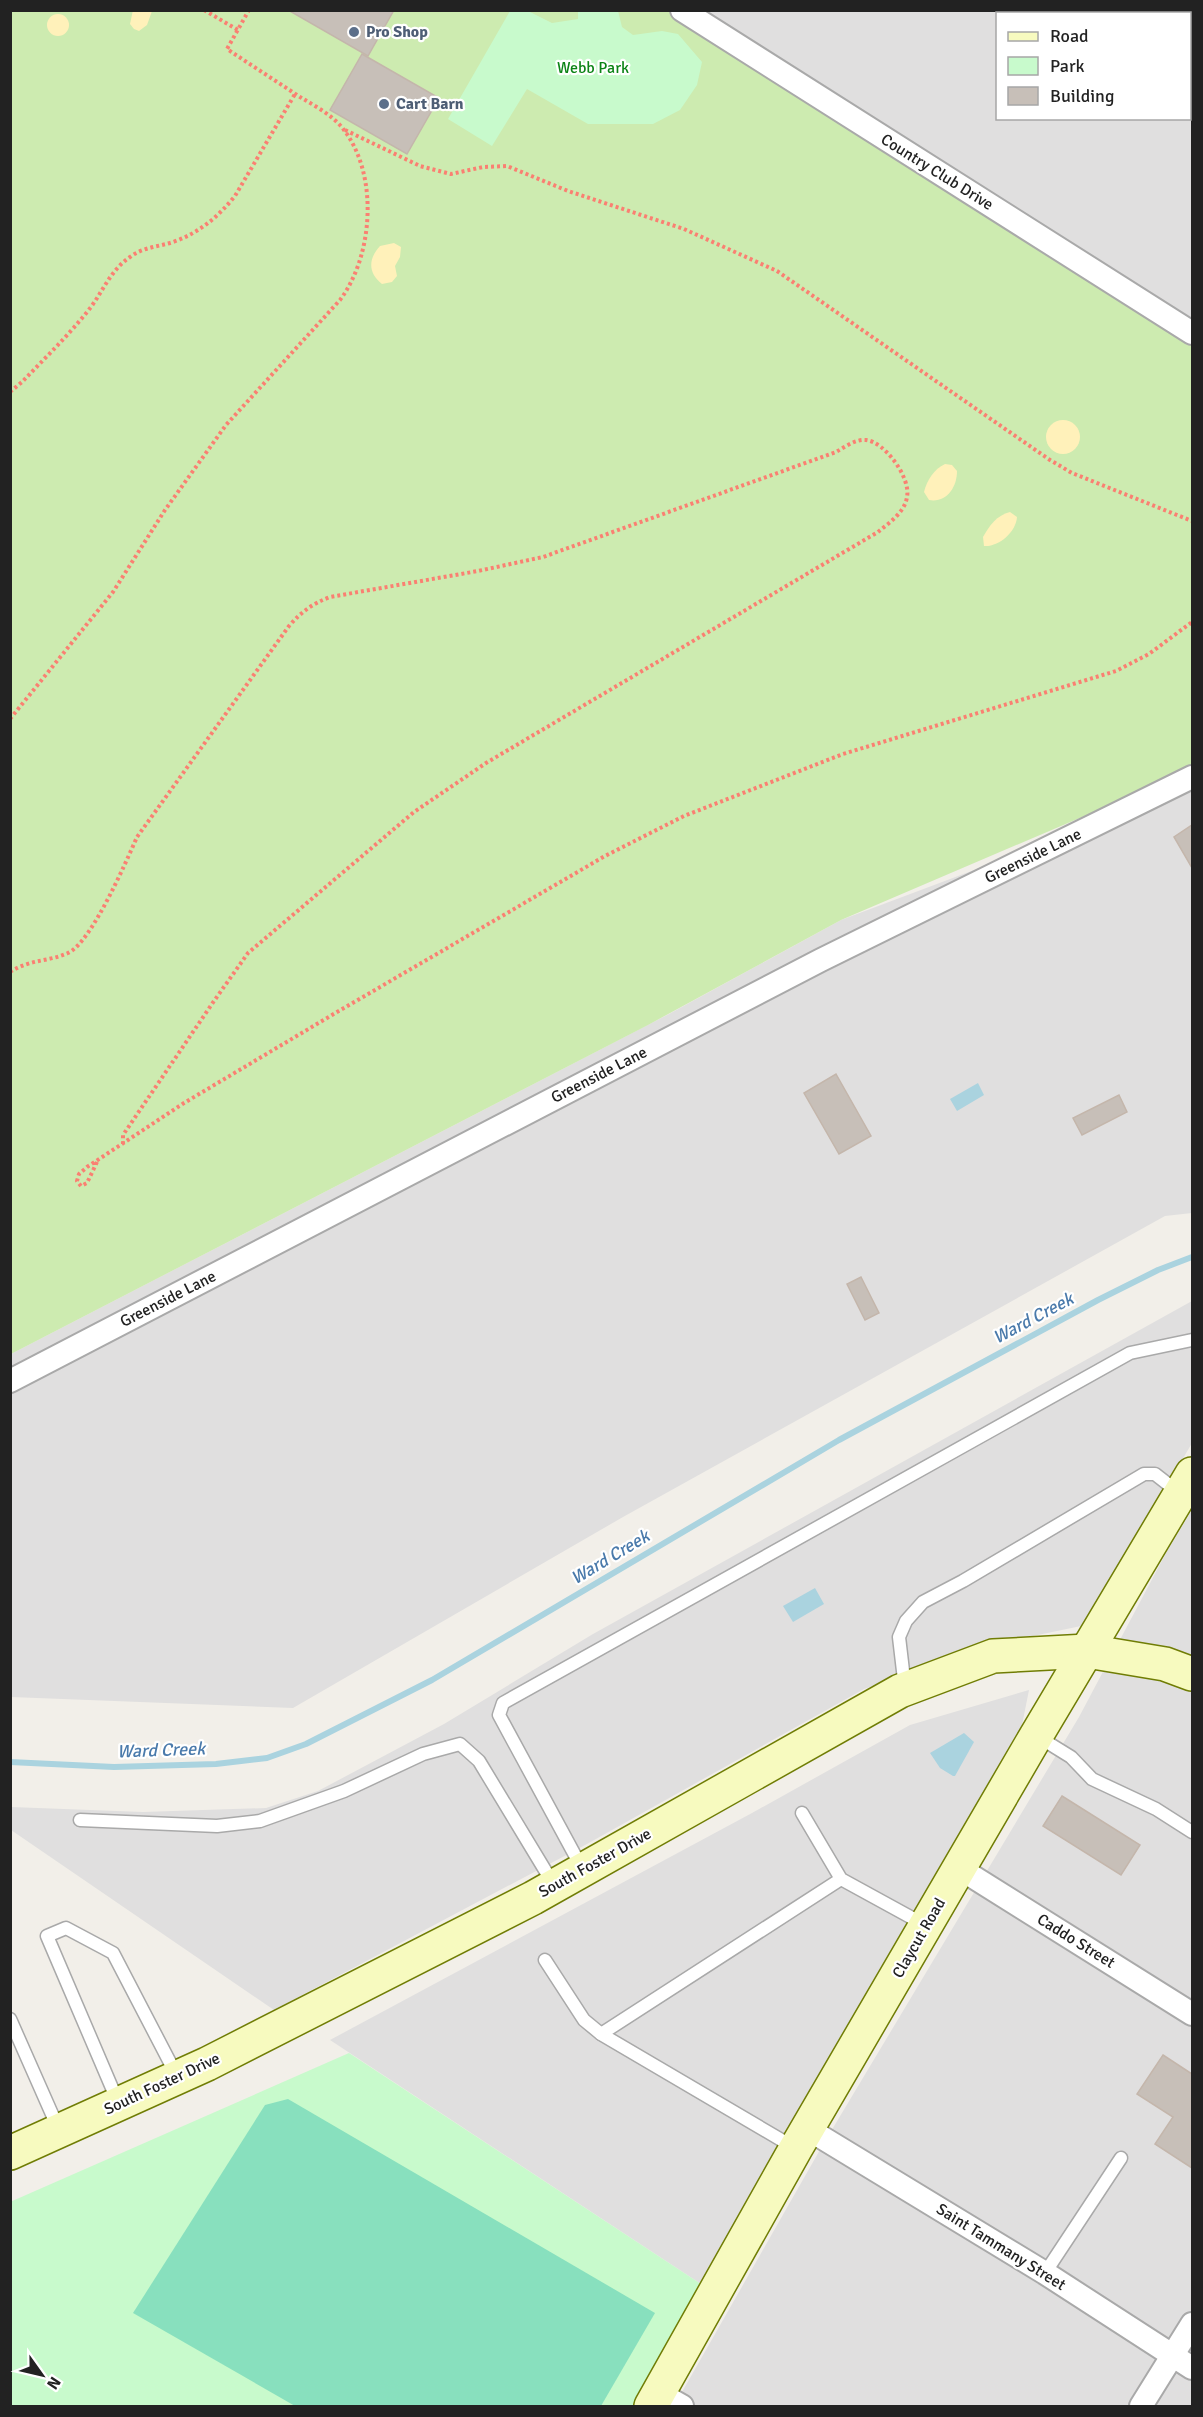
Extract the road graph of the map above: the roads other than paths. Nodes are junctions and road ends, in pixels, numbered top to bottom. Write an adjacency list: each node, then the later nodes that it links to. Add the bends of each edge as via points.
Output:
1 (682, 10): 2 (street, Country Club Drive)
2 (1192, 333)
3 (1192, 777): 5 (street, Greenside Lane, via 821,960)
4 (1192, 1340): 15 (lane, via 1130,1353 503,1703 499,1715)
5 (10, 1381)
6 (1187, 1484): 7 (street, Claycut Road); 9 (lane, via 1144,1473 923,1602 906,1621 899,1637)
7 (1087, 1651): 8 (street, South Foster Drive, via 1165,1664); 9 (street, South Foster Drive, via 993,1656); 10 (street, Claycut Road)
8 (1192, 1674)
9 (905, 1689): 15 (street, South Foster Drive)
10 (1036, 1736): 13 (lane, via 1071,1757 1092,1779 1156,1809); 14 (street, Claycut Road)
11 (802, 1813): 16 (lane)
12 (80, 1820): 17 (lane, via 217,1826 260,1821 345,1791 423,1754 460,1744 479,1761)
13 (1192, 1832)
14 (959, 1868): 18 (street, Claycut Road); 20 (street, Caddo Street)
15 (584, 1870): 17 (street, South Foster Drive)
16 (841, 1879): 18 (lane); 22 (lane)
17 (555, 1886): 23 (street, South Foster Drive)
18 (926, 1925): 26 (street, Claycut Road)
19 (545, 1960): 22 (lane, via 584,2020)
20 (1192, 2014)
21 (10, 2019): 25 (lane)
22 (601, 2034): 26 (lane)
23 (178, 2078): 24 (street, South Foster Drive); 24 (lane, via 113,1953 66,1928 47,1936)
24 (119, 2104): 25 (street, South Foster Drive)
25 (59, 2131): 27 (street, South Foster Drive)
26 (802, 2138): 29 (street, Saint Tammany Street); 33 (street, Claycut Road)
27 (10, 2152)
28 (1121, 2158): 29 (lane)
29 (1045, 2273): 31 (street, Saint Tammany Street)
30 (1192, 2324): 31 (street)
31 (1173, 2355): 32 (street, Saint Tammany Street); 34 (street)
32 (1192, 2368)
33 (664, 2402)
34 (1141, 2406)

